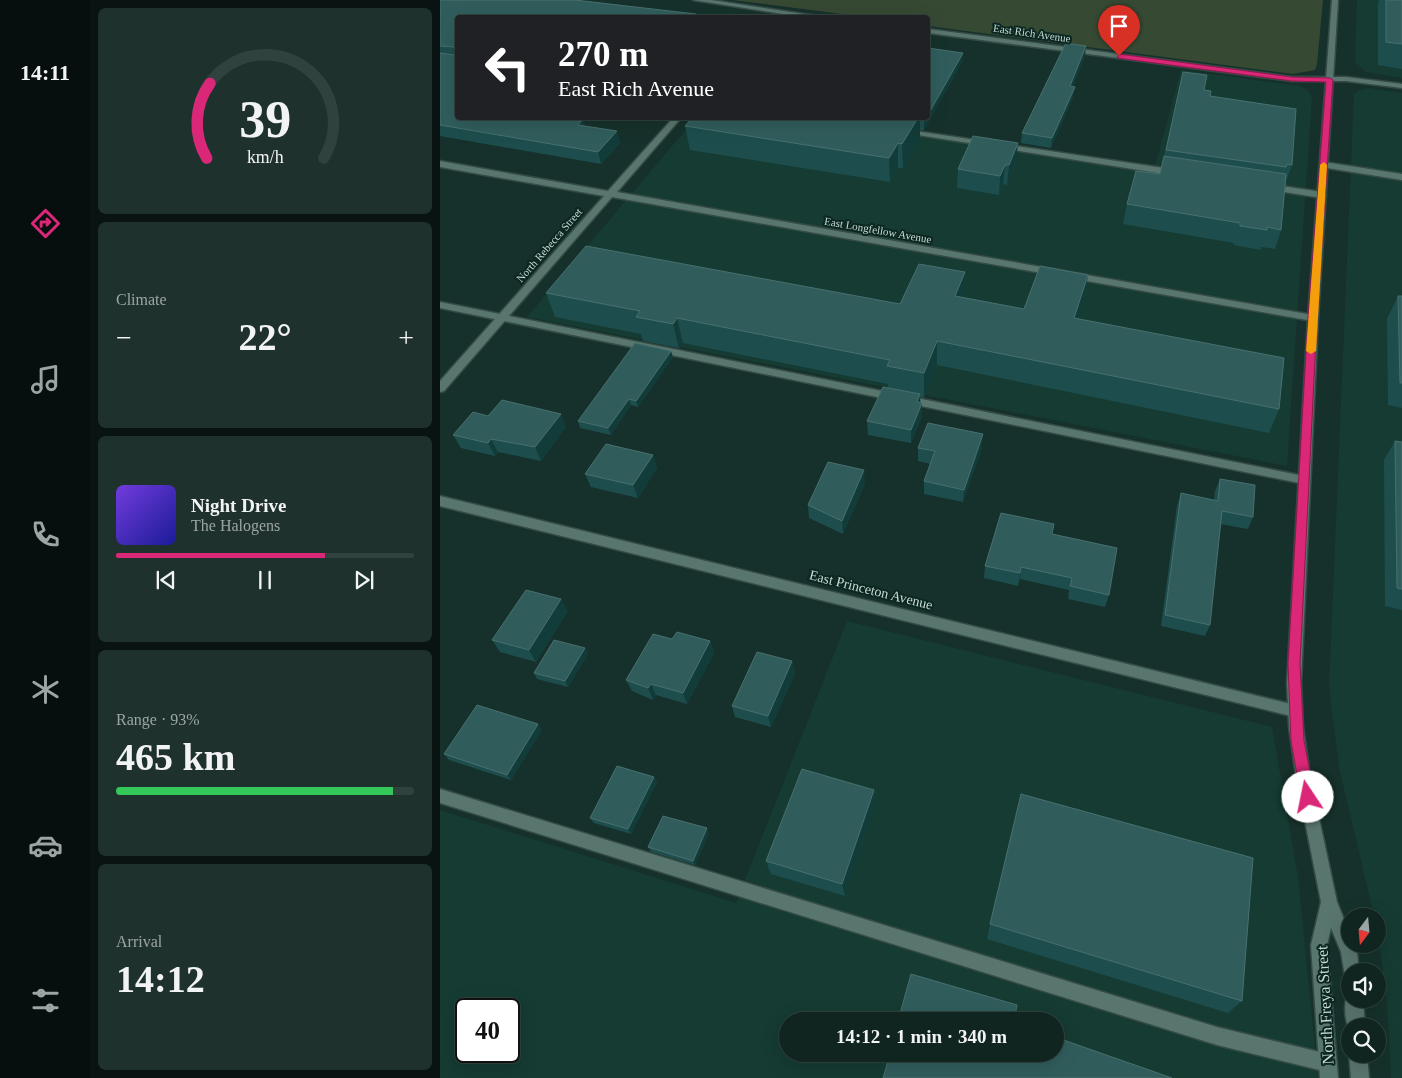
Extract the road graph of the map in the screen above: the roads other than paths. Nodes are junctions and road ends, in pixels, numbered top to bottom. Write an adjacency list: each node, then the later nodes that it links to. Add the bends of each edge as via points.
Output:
1 (696, 0): 3 (street)
2 (1335, 0): 7 (street, North Freya Street)
3 (771, 10): 4 (street); 5 (street)
4 (767, 15)
5 (807, 15)
6 (930, 31): 7 (street, East Rich Avenue, via 1292,79)
7 (1330, 80): 8 (street, East Rich Avenue); 12 (street, North Freya Street)
8 (1402, 86)
9 (675, 120): 16 (street, North Rebecca Street)
10 (894, 130): 13 (street)
11 (440, 164): 16 (street, East Longfellow Avenue)
12 (1324, 165): 14 (street); 17 (street, North Freya Street)
13 (1186, 174)
14 (1402, 177)
15 (1254, 185): 17 (street)
16 (611, 194): 19 (street, North Rebecca Street); 20 (street, East Longfellow Avenue)
17 (1322, 196): 20 (street, North Freya Street)
18 (440, 305): 19 (street)
19 (502, 318): 21 (street, North Rebecca Street); 22 (street)
20 (1313, 318): 22 (street, North Freya Street)
21 (440, 388)
22 (1304, 480): 24 (street, North Freya Street, via 1295,640)
23 (440, 501): 24 (street, East Princeton Avenue)
24 (1295, 711): 26 (street, North Freya Street, via 1300,759)
25 (440, 796): 29 (street)
26 (1329, 902): 27 (street, North Freya Street, via 1349,952); 29 (street, North Freya Street, via 1319,945)
27 (1350, 963)
28 (1359, 1063): 30 (street)
29 (1329, 1071)
30 (1360, 1078)

